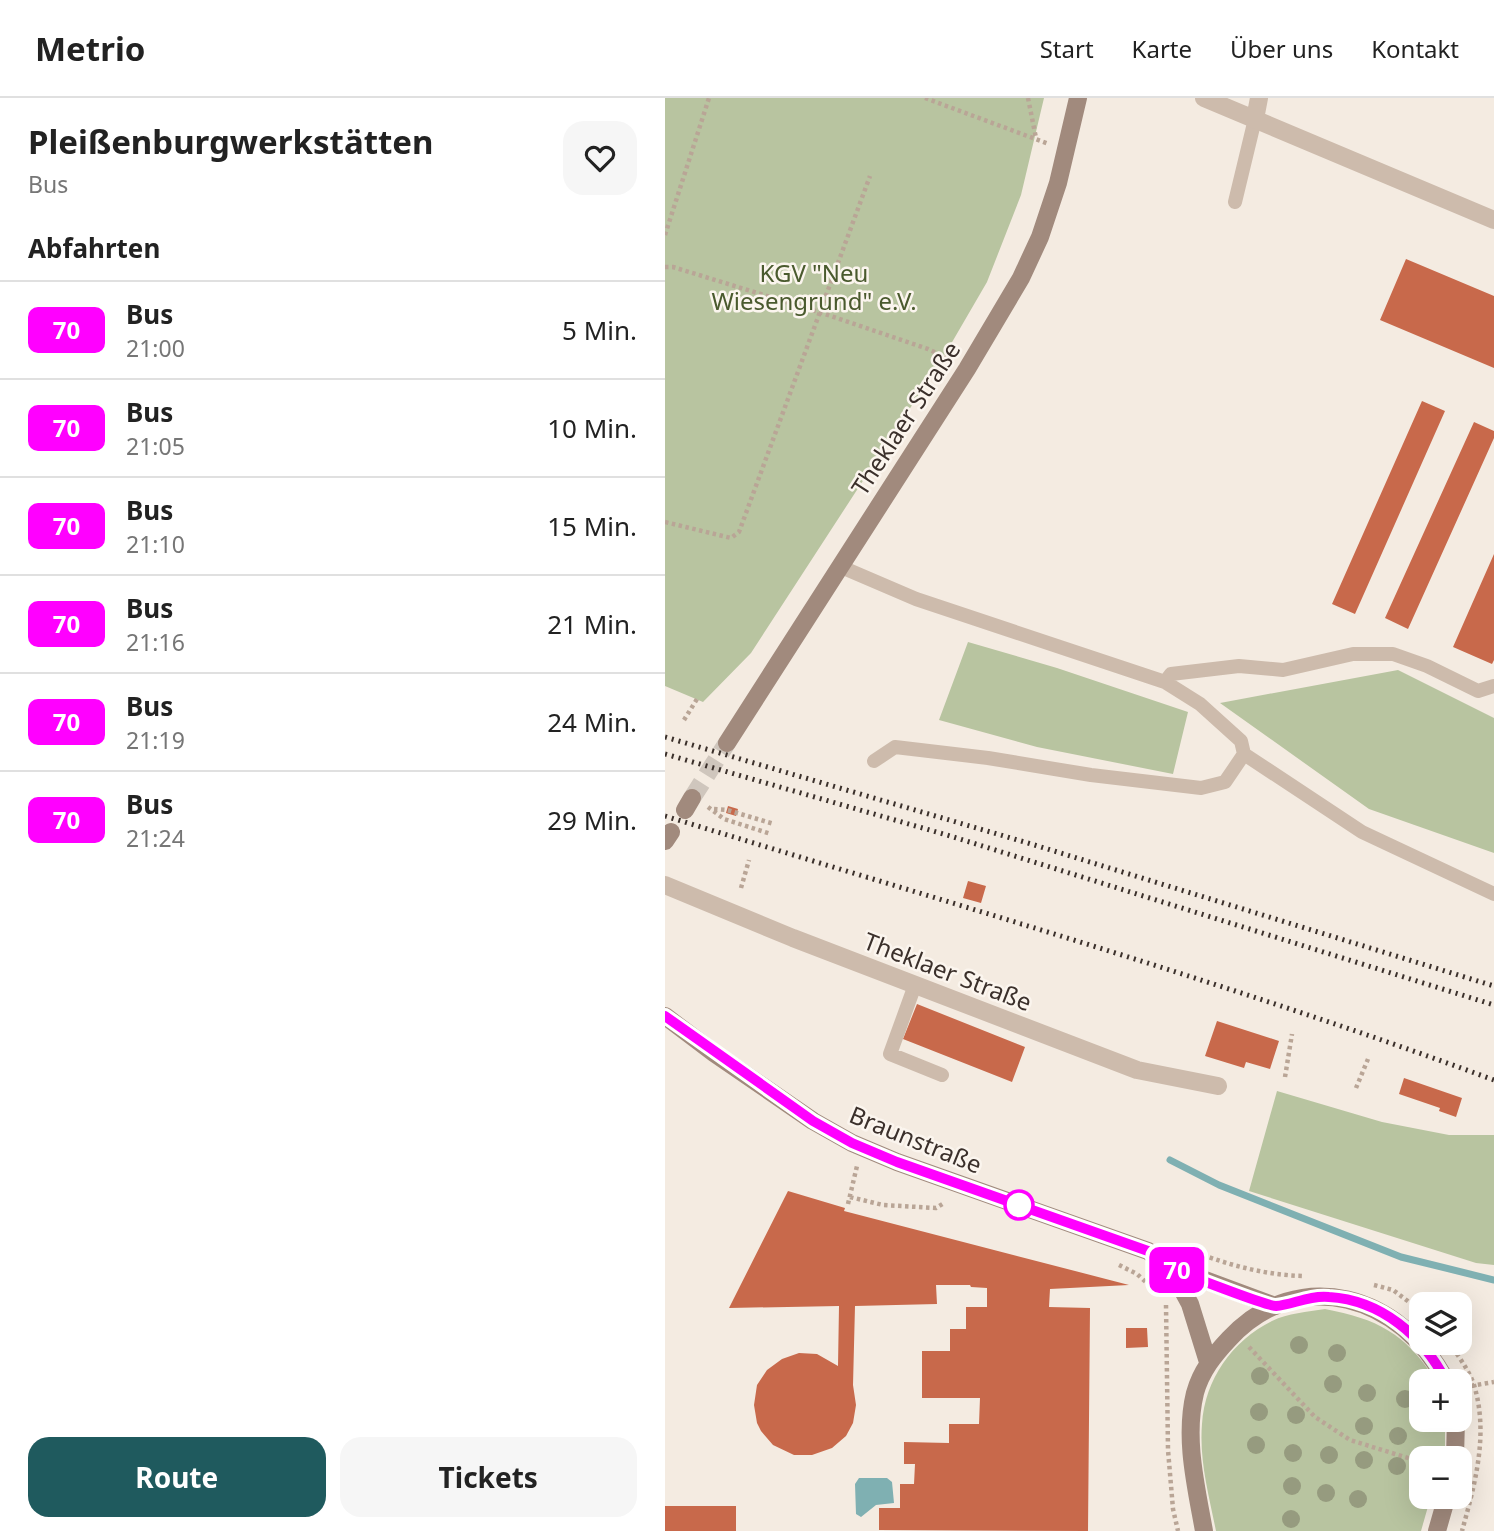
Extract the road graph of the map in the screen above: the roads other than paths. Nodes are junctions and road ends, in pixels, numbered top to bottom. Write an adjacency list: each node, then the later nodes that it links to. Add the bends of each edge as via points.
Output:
1 (1078, 98): 7 (main road, Theklaer Straße, via 1040,237 1021,278)
2 (1204, 98): 4 (street)
3 (1259, 98): 4 (street)
4 (1255, 120): 5 (lane); 6 (street)
5 (1235, 202)
6 (1494, 220)
7 (839, 566): 8 (lane, via 916,599); 10 (main road, Theklaer Straße)
8 (1165, 682): 9 (lane, via 1171,674 1183,671 1239,666 1283,670 1353,654 1394,654 1478,691); 11 (lane, via 1200,704 1241,741)
9 (1494, 686)
10 (727, 743)
11 (1244, 754): 12 (lane, via 1225,782 1201,788 895,747); 14 (lane, via 1362,832)
12 (874, 761)
13 (665, 885): 15 (street, Theklaer Straße)
14 (1494, 894)
15 (915, 985): 17 (lane, via 890,1054); 18 (street, Theklaer Straße, via 1137,1070)
16 (665, 1016): 19 (main road, Braunstraße, via 813,1121 852,1143 1148,1251)
17 (942, 1075)
18 (1218, 1086)
19 (1170, 1267): 20 (main road, Braunstraße); 21 (main road, via 1189,1304)
20 (1275, 1306): 21 (main road, via 1241,1326); 22 (main road, via 1328,1296 1356,1301 1410,1331)
21 (1208, 1362): 24 (main road, via 1195,1393 1190,1451)
22 (1440, 1369)
23 (1443, 1509): 25 (main road)
24 (1203, 1531)
25 (1437, 1531)

